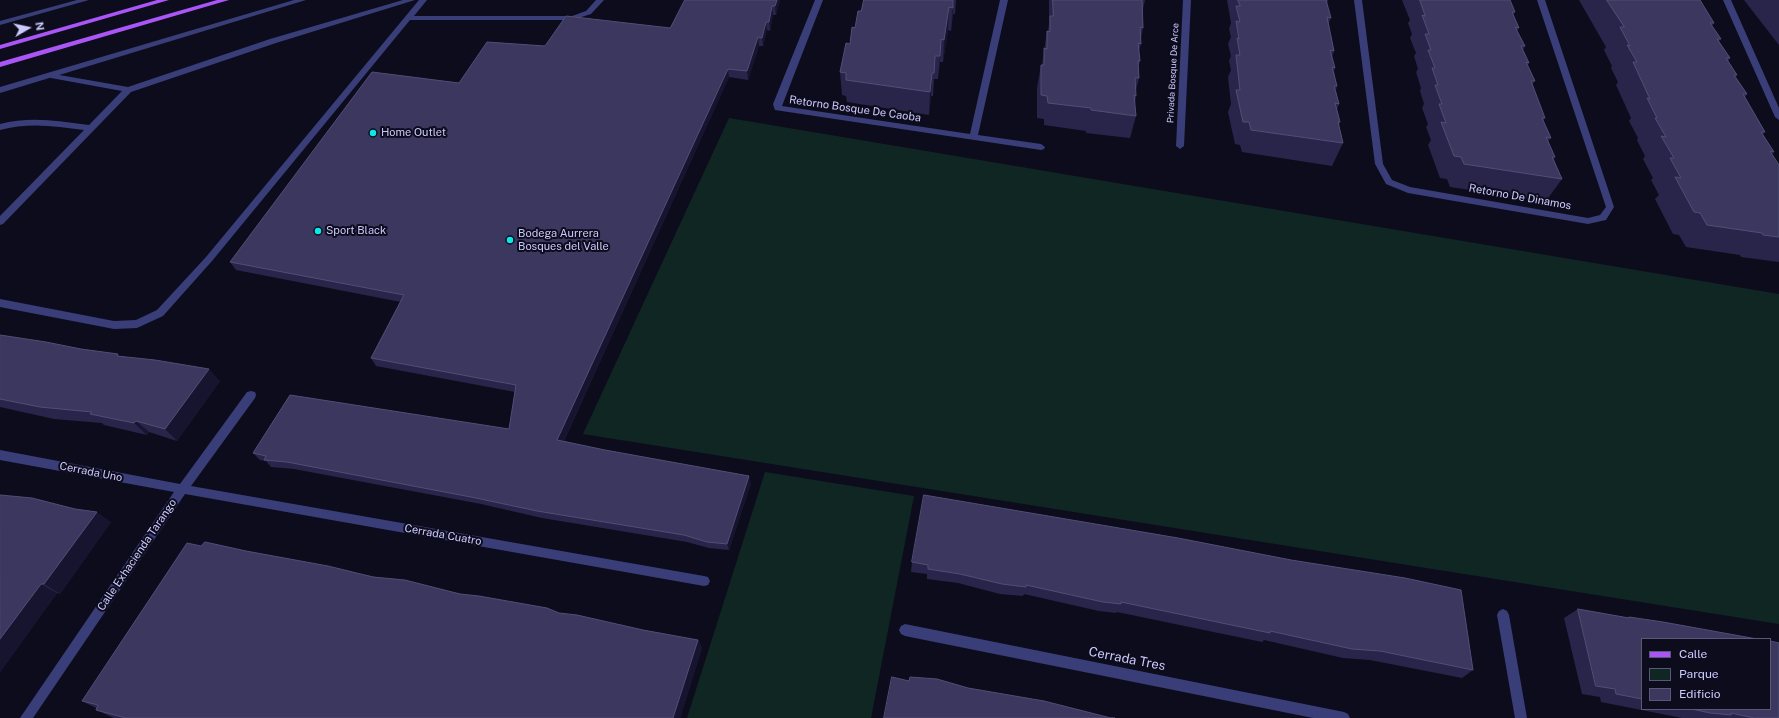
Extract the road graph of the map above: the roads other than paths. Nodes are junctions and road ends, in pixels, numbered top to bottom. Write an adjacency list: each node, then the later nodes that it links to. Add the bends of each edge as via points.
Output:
1 (85, 0): 15 (street)
2 (165, 0): 16 (main road)
3 (225, 0): 17 (main road)
4 (302, 0): 18 (street)
5 (411, 0): 20 (street, via 273,41)
6 (423, 0): 14 (street)
7 (600, 0): 14 (street, via 594,10 587,15 572,18)
8 (819, 0): 24 (street, Retorno Bosque De Caoba, via 777,104 778,108)
9 (1004, 0): 24 (street)
10 (1187, 0): 25 (street, Privada Bosque De Arce)
11 (1358, 0): 12 (street, Retorno De Dinamos, via 1379,164 1389,182 1408,190 1581,220 1603,218 1610,207)
12 (1541, 0)
13 (1727, 0): 21 (street)
14 (408, 18): 28 (street, via 209,259 160,313 137,324 114,325)
15 (0, 23)
16 (0, 47)
17 (0, 65)
18 (51, 75): 19 (street); 20 (street)
19 (0, 90)
20 (128, 90): 23 (street)
21 (1779, 117)
22 (0, 127): 23 (street, via 38,122)
23 (91, 128): 27 (street)
24 (973, 137): 26 (street, Retorno Bosque De Caoba)
25 (1180, 146)
26 (1041, 147)
27 (0, 222)
28 (0, 303)
29 (251, 395): 31 (street, Calle Exhacienda Tarango)
30 (0, 455): 31 (street, Cerrada Uno)
31 (182, 489): 32 (street, Cerrada Cuatro); 35 (street, Calle Exhacienda Tarango)
32 (704, 581)
33 (1504, 615): 37 (street)
34 (905, 630): 36 (street, Cerrada Tres)
35 (26, 718)
36 (1344, 718)
37 (1521, 718)

